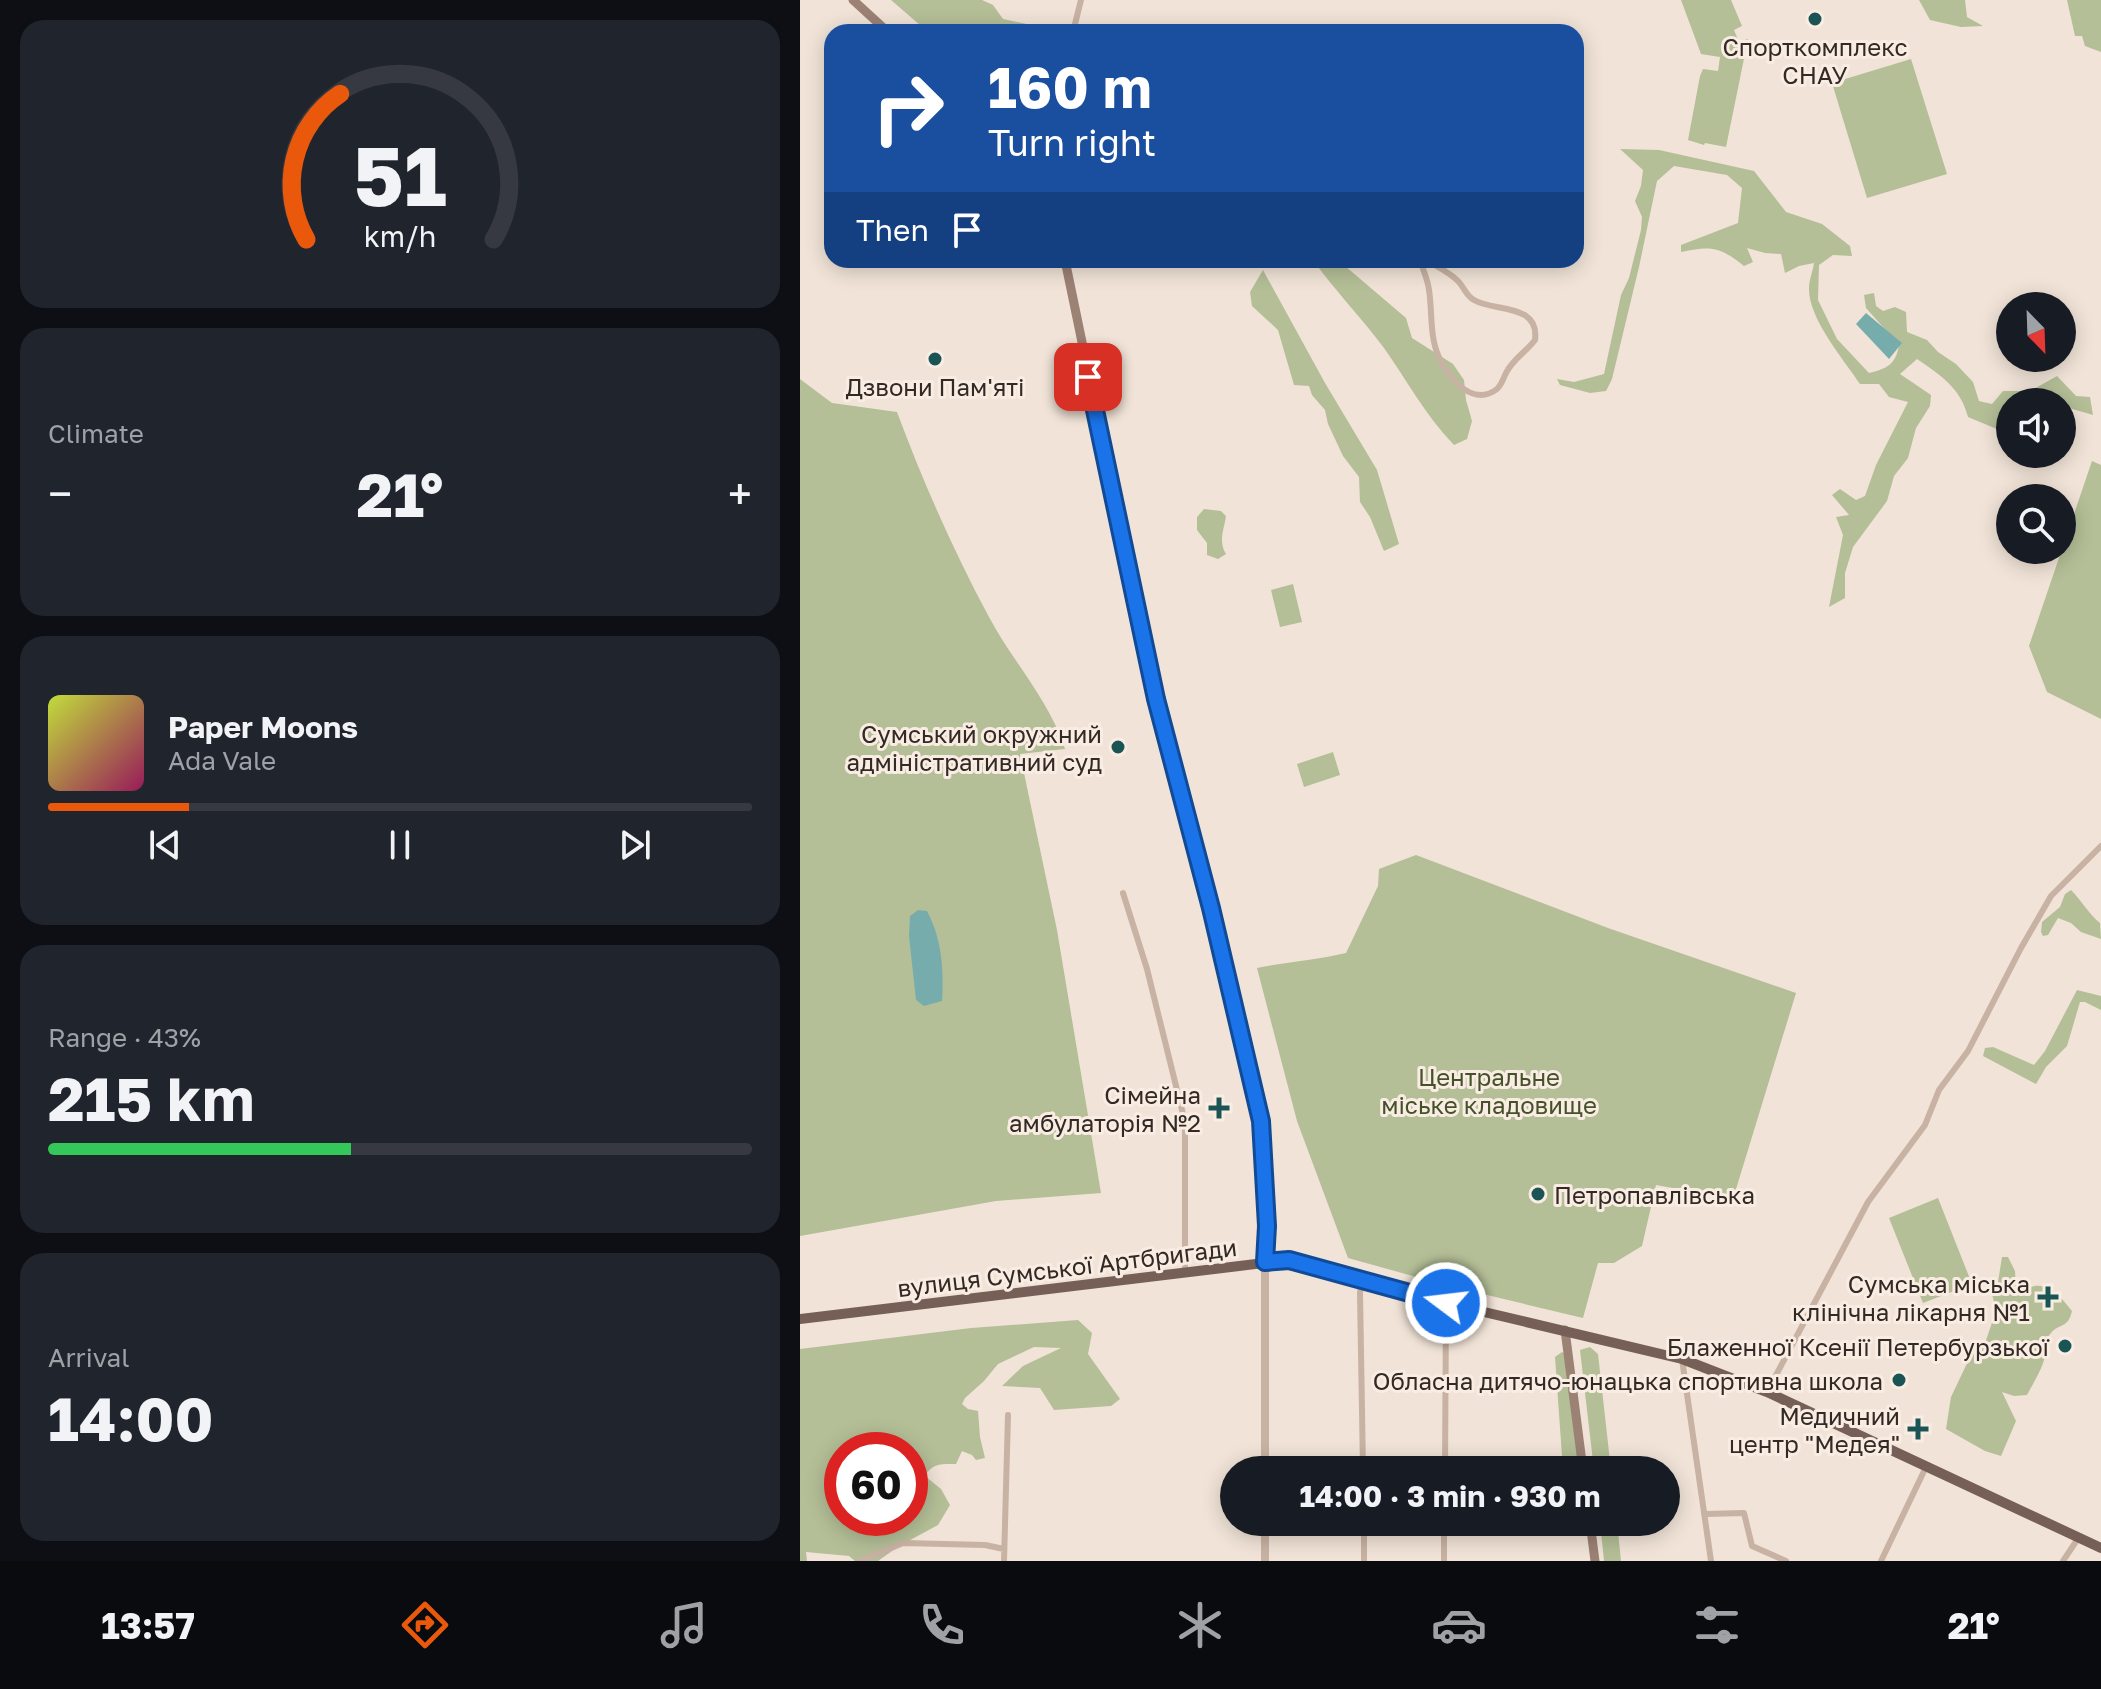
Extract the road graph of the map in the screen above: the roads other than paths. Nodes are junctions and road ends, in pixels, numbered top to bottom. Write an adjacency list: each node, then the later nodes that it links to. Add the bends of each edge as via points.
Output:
1 (853, 0): 3 (main road)
2 (1081, 0): 4 (street)
3 (879, 24)
4 (1075, 24)
5 (1067, 268): 10 (main road, via 1156,699 1261,1121)
6 (1423, 268): 7 (street, via 1441,361 1464,389 1479,395 1494,391 1535,340 1533,324 1520,312 1471,299 1458,281)
7 (1438, 268)
8 (2101, 846): 17 (street, via 2051,896 1968,1051 1939,1090 1925,1125 1868,1202)
9 (1123, 893): 11 (street, via 1185,1122)
10 (1265, 1262): 11 (main road, вулиця Сумської Артбригади); 12 (main road, вулиця Сумської Артбригади, via 1289,1260); 19 (street)
11 (1185, 1273): 14 (main road, вулиця Сумської Артбригади)
12 (1362, 1281): 13 (main road, вулиця Сумської Артбригади); 20 (street)
13 (1446, 1303): 15 (main road, вулиця Сумської Артбригади); 21 (street)
14 (800, 1319)
15 (1565, 1330): 16 (main road, вулиця Сумської Артбригади); 22 (main road)
16 (1682, 1359): 17 (main road, вулиця Сумської Артбригади); 24 (street)
17 (1767, 1392): 23 (main road, вулиця Сумської Артбригади)
18 (1008, 1415): 31 (street)
19 (1265, 1456)
20 (1363, 1456)
21 (1445, 1456)
22 (1581, 1456)
23 (1926, 1467): 29 (main road, вулиця Сумської Артбригади); 40 (street)
24 (1706, 1514): 38 (street); 39 (street, via 1744,1513 1752,1546)
25 (1265, 1536): 34 (street)
26 (1364, 1536): 35 (street)
27 (1444, 1536): 36 (street)
28 (1592, 1536): 37 (main road)
29 (2079, 1537): 30 (main road, вулиця Сумської Артбригади); 41 (street)
30 (2101, 1548)
31 (1004, 1549): 32 (street, via 903,1543); 33 (street)
32 (860, 1561)
33 (1004, 1561)
34 (1265, 1561)
35 (1364, 1561)
36 (1444, 1561)
37 (1595, 1561)
38 (1711, 1561)
39 (1786, 1561)
40 (1881, 1561)
41 (2063, 1561)

